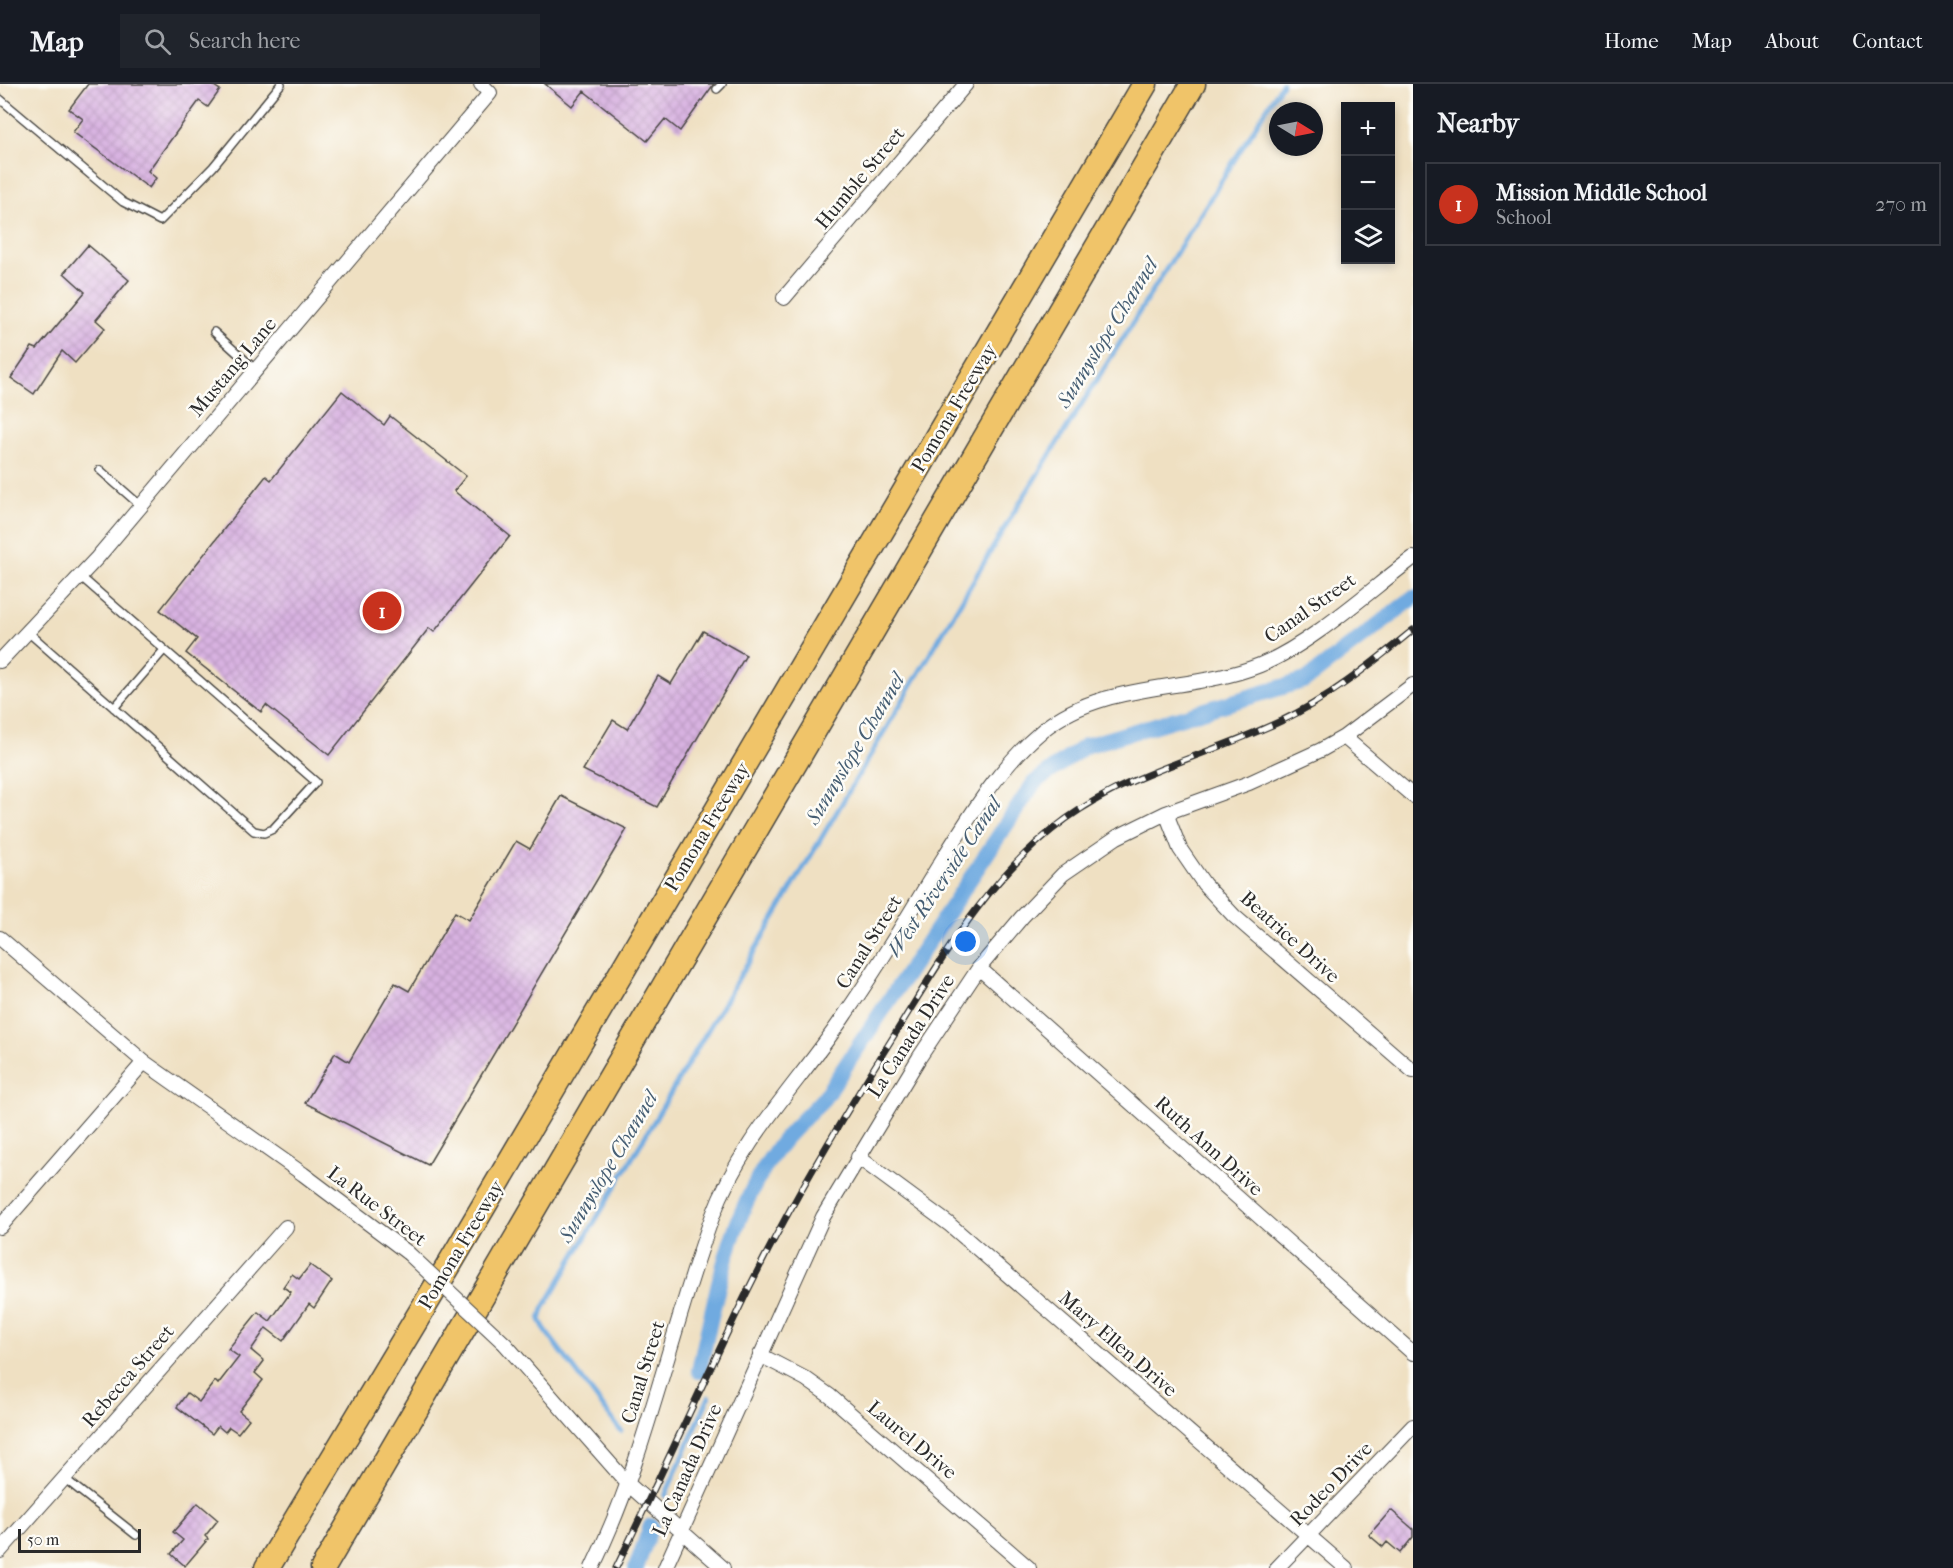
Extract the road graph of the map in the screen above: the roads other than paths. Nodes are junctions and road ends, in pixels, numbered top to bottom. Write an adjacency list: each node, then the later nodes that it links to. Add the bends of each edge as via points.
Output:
1 (280, 84): 6 (lane, via 213,167 160,221 123,202)
2 (966, 84): 7 (street, Humble Street)
3 (1145, 84): 38 (highway, Pomona Freeway)
4 (1193, 84): 39 (highway)
5 (486, 88): 9 (street, Mustang Lane)
6 (0, 99)
7 (784, 298)
8 (214, 332): 9 (lane)
9 (256, 370): 11 (street, Mustang Lane)
10 (100, 470): 11 (lane)
11 (141, 506): 13 (street, Mustang Lane)
12 (1413, 558): 33 (street, Canal Street, via 1299,644 1263,664 1083,706 1043,730 1010,762 980,799 844,1017 762,1123 730,1174 698,1259)
13 (80, 576): 14 (street, Mustang Lane); 15 (lane)
14 (28, 632): 16 (street, Mustang Lane); 18 (lane)
15 (164, 650): 18 (lane); 18 (lane, via 316,782 273,829 264,833 254,831)
16 (0, 661)
17 (1413, 685): 19 (street, La Canada Drive)
18 (114, 708)
19 (1344, 737): 20 (street); 21 (street, La Canada Drive, via 1249,783)
20 (1413, 796)
21 (1166, 813): 23 (street, La Canada Drive, via 1117,837 1063,874); 25 (street, Beatrice Drive, via 1180,849 1204,884 1234,916)
22 (0, 938): 24 (street, La Rue Street)
23 (979, 968): 26 (street, La Canada Drive); 29 (street, Ruth Ann Drive)
24 (144, 1062): 27 (street); 33 (street, La Rue Street, bridge, via 408,1253 506,1344)
25 (1413, 1071)
26 (858, 1157): 30 (street, La Canada Drive, via 799,1266); 36 (street, Mary Ellen Drive, via 949,1224)
27 (0, 1227)
28 (286, 1227): 32 (street, Rebecca Street)
29 (1413, 1353)
30 (760, 1354): 34 (street, La Canada Drive); 43 (street, Laurel Drive, via 830,1396)
31 (1413, 1426): 36 (street, Rodeo Drive)
32 (64, 1478): 35 (lane); 37 (street, Rebecca Street)
33 (628, 1484): 34 (street, La Rue Street); 40 (street, Canal Street)
34 (681, 1532): 41 (street, La Canada Drive); 42 (street, La Rue Street)
35 (136, 1535)
36 (1307, 1536): 44 (street, Rodeo Drive); 45 (street, Mary Ellen Drive)
37 (0, 1551)
38 (267, 1568)
39 (323, 1568)
40 (592, 1568)
41 (665, 1568)
42 (723, 1568)
43 (1029, 1568)
44 (1277, 1568)
45 (1346, 1568)

